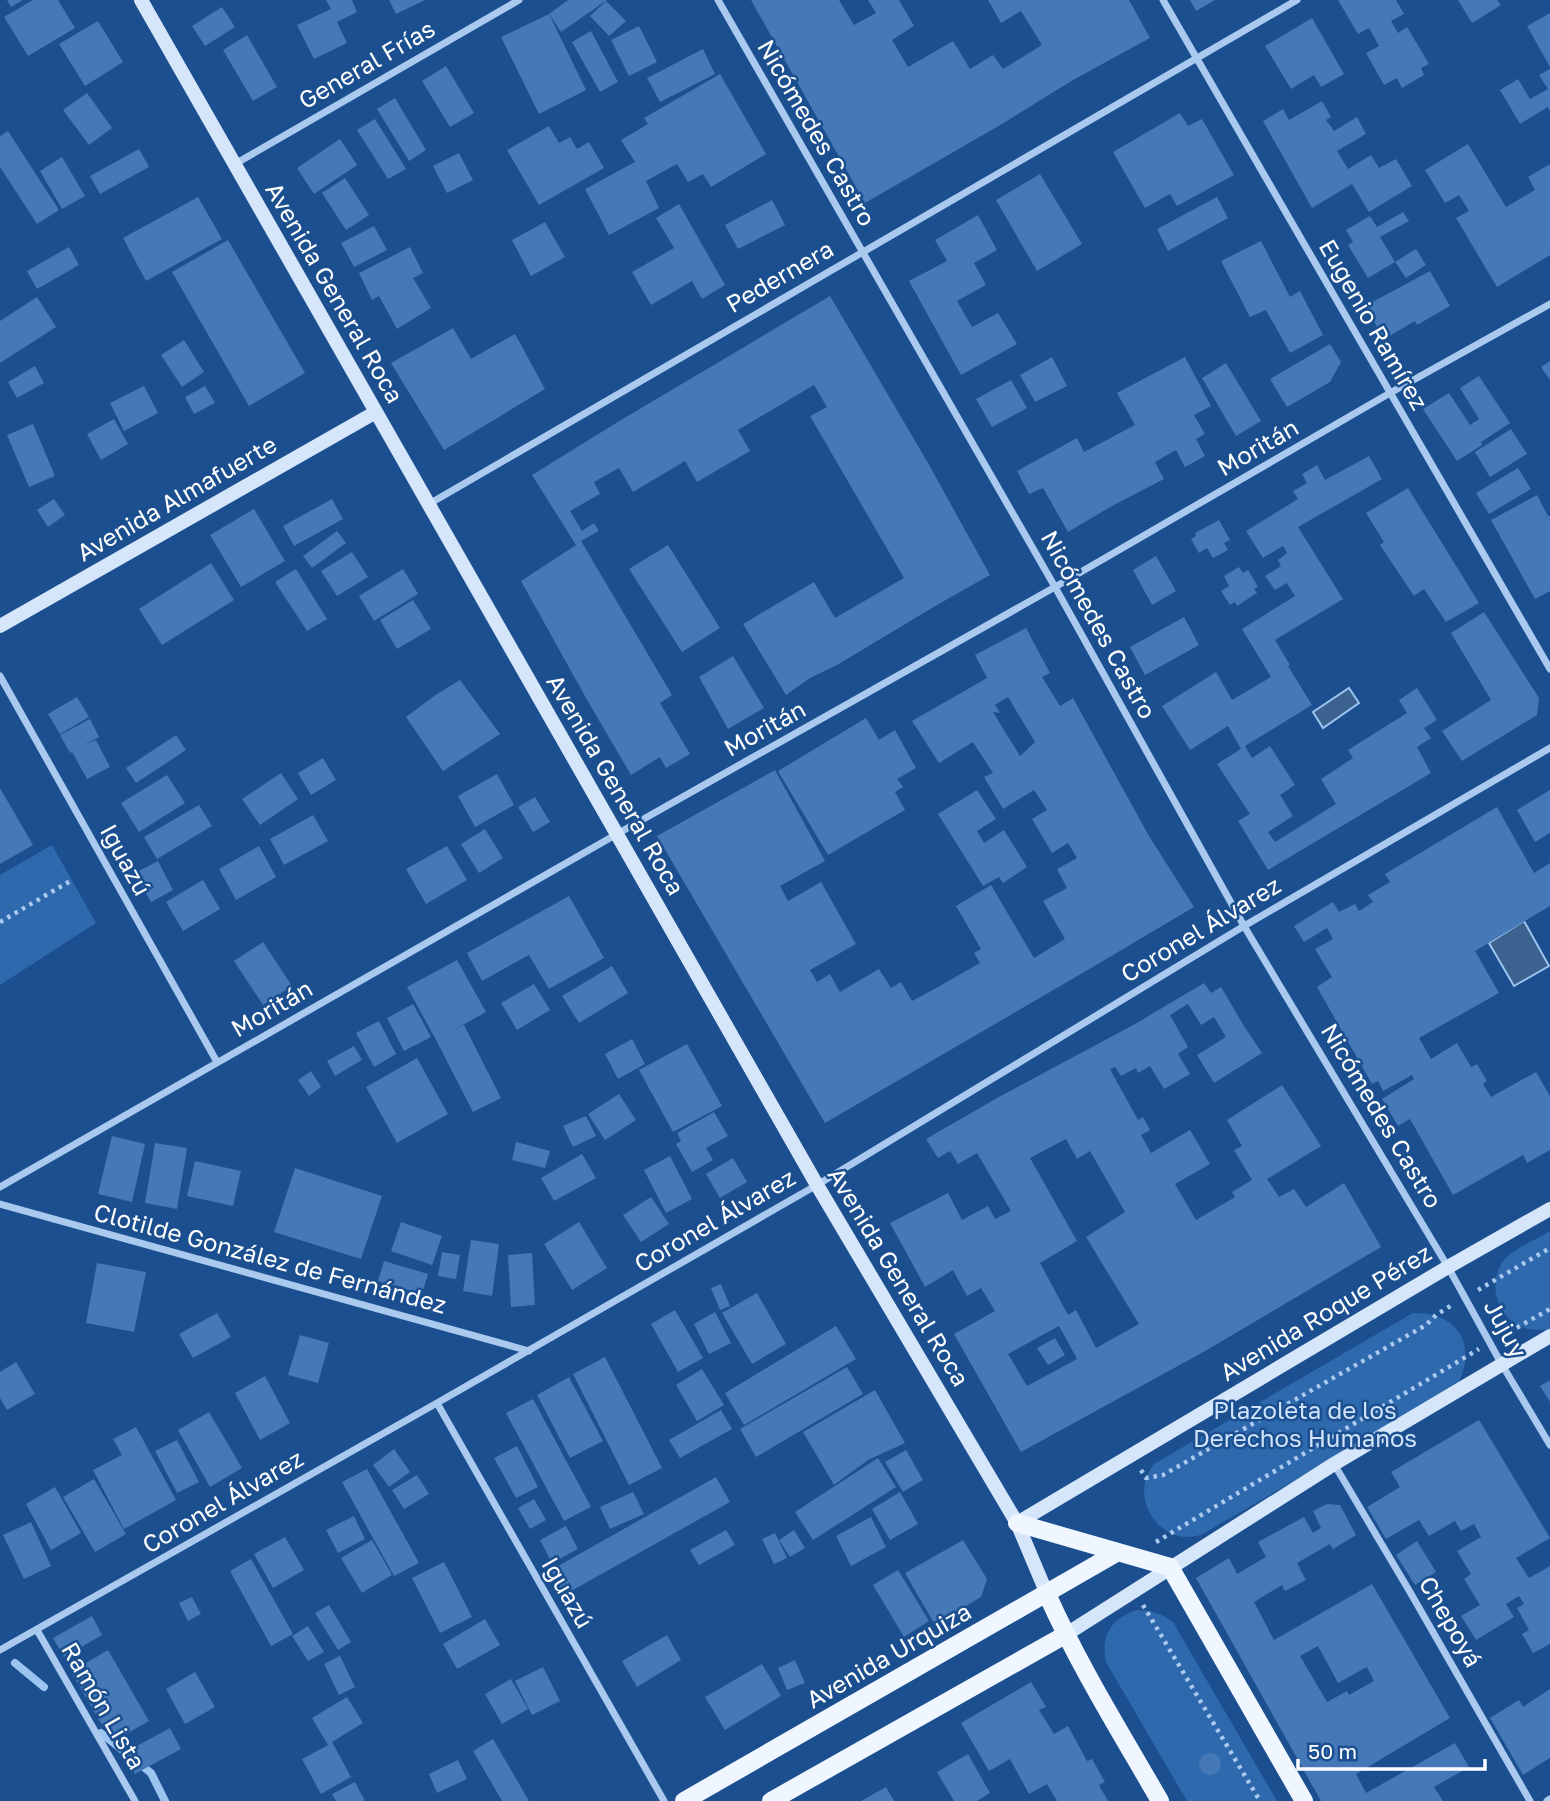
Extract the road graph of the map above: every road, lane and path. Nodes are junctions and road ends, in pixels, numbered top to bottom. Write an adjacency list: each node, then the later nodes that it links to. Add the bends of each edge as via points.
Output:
1 (141, 0): 7 (main road, Avenida General Roca)
2 (519, 0): 7 (street, General Frías)
3 (718, 0): 8 (street, Nicómedes Castro)
4 (1163, 0): 6 (street, Eugenio Ramírez)
5 (1297, 0): 6 (street, Pedernera)
6 (1196, 59): 8 (street, Pedernera); 10 (street, Eugenio Ramírez)
7 (235, 164): 11 (main road, Avenida General Roca)
8 (862, 253): 12 (street, Pedernera); 13 (street, Nicómedes Castro)
9 (1550, 304): 10 (street, Moritán)
10 (1391, 393): 13 (street, Moritán); 15 (street, Eugenio Ramírez)
11 (376, 412): 12 (main road, Avenida General Roca); 14 (main road, Avenida Almafuerte)
12 (429, 504): 18 (main road, Avenida General Roca)
13 (1055, 587): 18 (street, Moritán); 21 (street, Nicómedes Castro)
14 (0, 626)
15 (1550, 669)
16 (0, 676): 22 (street, Iguazú)
17 (1550, 748): 21 (street, Coronel Álvarez)
18 (617, 834): 22 (street, Moritán); 23 (main road, Avenida General Roca)
19 (72, 880): 20 (path)
20 (0, 922)
21 (1244, 926): 23 (street, Coronel Álvarez); 28 (street, Nicómedes Castro)
22 (217, 1062): 24 (street, Moritán)
23 (817, 1185): 33 (street, Coronel Álvarez); 39 (main road, Avenida General Roca)
24 (0, 1187)
25 (0, 1205): 33 (street, Clotilde González de Fernández)
26 (1550, 1209): 28 (main road, Avenida Roque Pérez)
27 (1550, 1248): 29 (path)
28 (1448, 1267): 29 (street, Jujuy); 37 (main road, Avenida Roque Pérez)
29 (1465, 1297): 32 (street, Jujuy); 37 (path, via 1426,1325 1163,1475 1146,1478)
30 (1550, 1309): 32 (path)
31 (1550, 1335): 34 (main road)
32 (1490, 1343): 34 (street, Jujuy); 41 (path, via 1169,1533 1149,1546)
33 (529, 1351): 35 (street, Coronel Álvarez)
34 (1501, 1363): 36 (street, Jujuy); 38 (main road)
35 (437, 1404): 45 (street, Coronel Álvarez); 49 (street, Iguazú)
36 (1550, 1445)
37 (1132, 1454): 39 (main road, Avenida Roque Pérez)
38 (1334, 1464): 42 (main road); 55 (street, Chepoyá)
39 (1017, 1523): 40 (main road); 44 (main road, Avenida General Roca)
40 (1118, 1552): 41 (main road); 44 (main road, Avenida Urquiza)
41 (1144, 1560): 42 (main road)
42 (1170, 1567): 43 (main road); 54 (main road)
43 (1134, 1590): 46 (main road); 53 (path)
44 (1047, 1594): 46 (main road); 50 (main road, Avenida Urquiza)
45 (37, 1630): 47 (street, Coronel Álvarez); 48 (street, Ramón Lista)
46 (1070, 1643): 51 (main road); 52 (main road)
47 (0, 1650)
48 (135, 1801)
49 (664, 1801)
50 (684, 1801)
51 (771, 1801)
52 (1160, 1801)
53 (1259, 1801)
54 (1304, 1801)
55 (1530, 1801)

